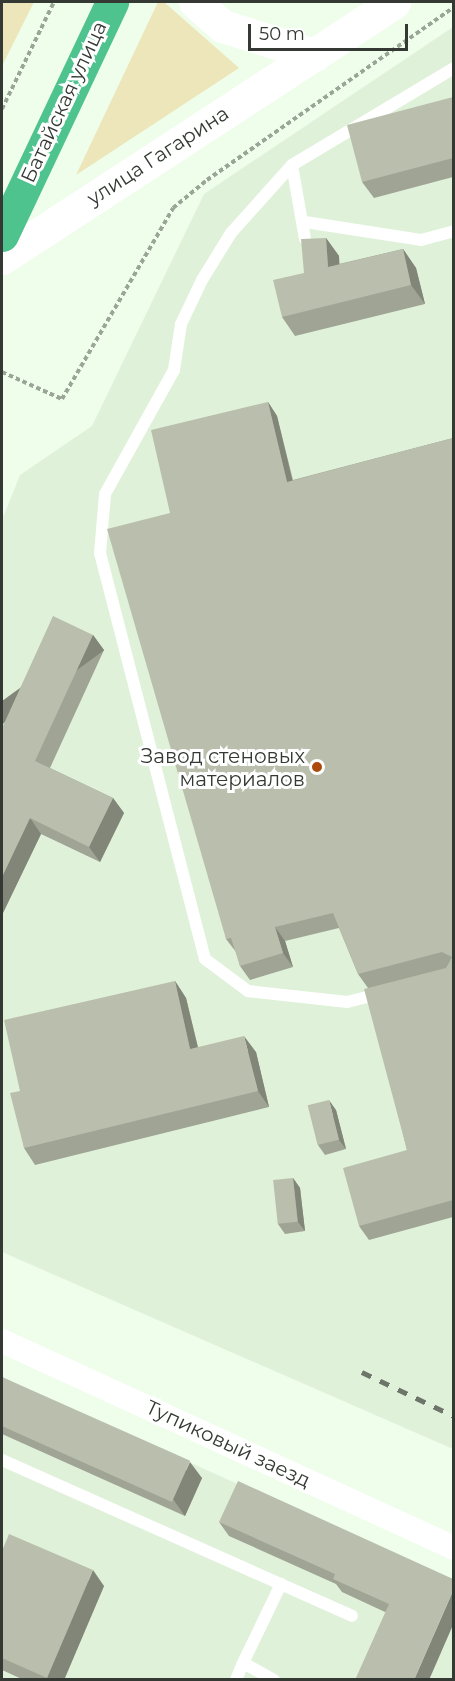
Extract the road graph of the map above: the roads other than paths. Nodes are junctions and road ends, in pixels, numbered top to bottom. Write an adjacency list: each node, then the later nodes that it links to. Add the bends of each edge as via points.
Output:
1 (112, 2): 9 (highway, Батайская улица)
2 (195, 2): 4 (main road, via 223,26)
3 (394, 2): 4 (main road, улица Гагарина)
4 (314, 55): 11 (main road, улица Гагарина)
5 (453, 68): 6 (lane)
6 (292, 165): 7 (lane); 12 (lane, via 231,233 202,280 181,324 174,370 105,494 100,553 206,959 248,991 347,1002)
7 (304, 222): 8 (lane, via 421,240); 10 (lane)
8 (453, 231)
9 (2, 235)
10 (305, 238)
11 (2, 258)
12 (390, 991)
13 (2, 1341): 15 (street, Тупиковый заезд)
14 (2, 1460): 16 (lane)
15 (453, 1548)
16 (281, 1584): 17 (lane); 18 (lane)
17 (352, 1616)
18 (243, 1663): 19 (lane); 20 (lane)
19 (236, 1680)
20 (274, 1680)

